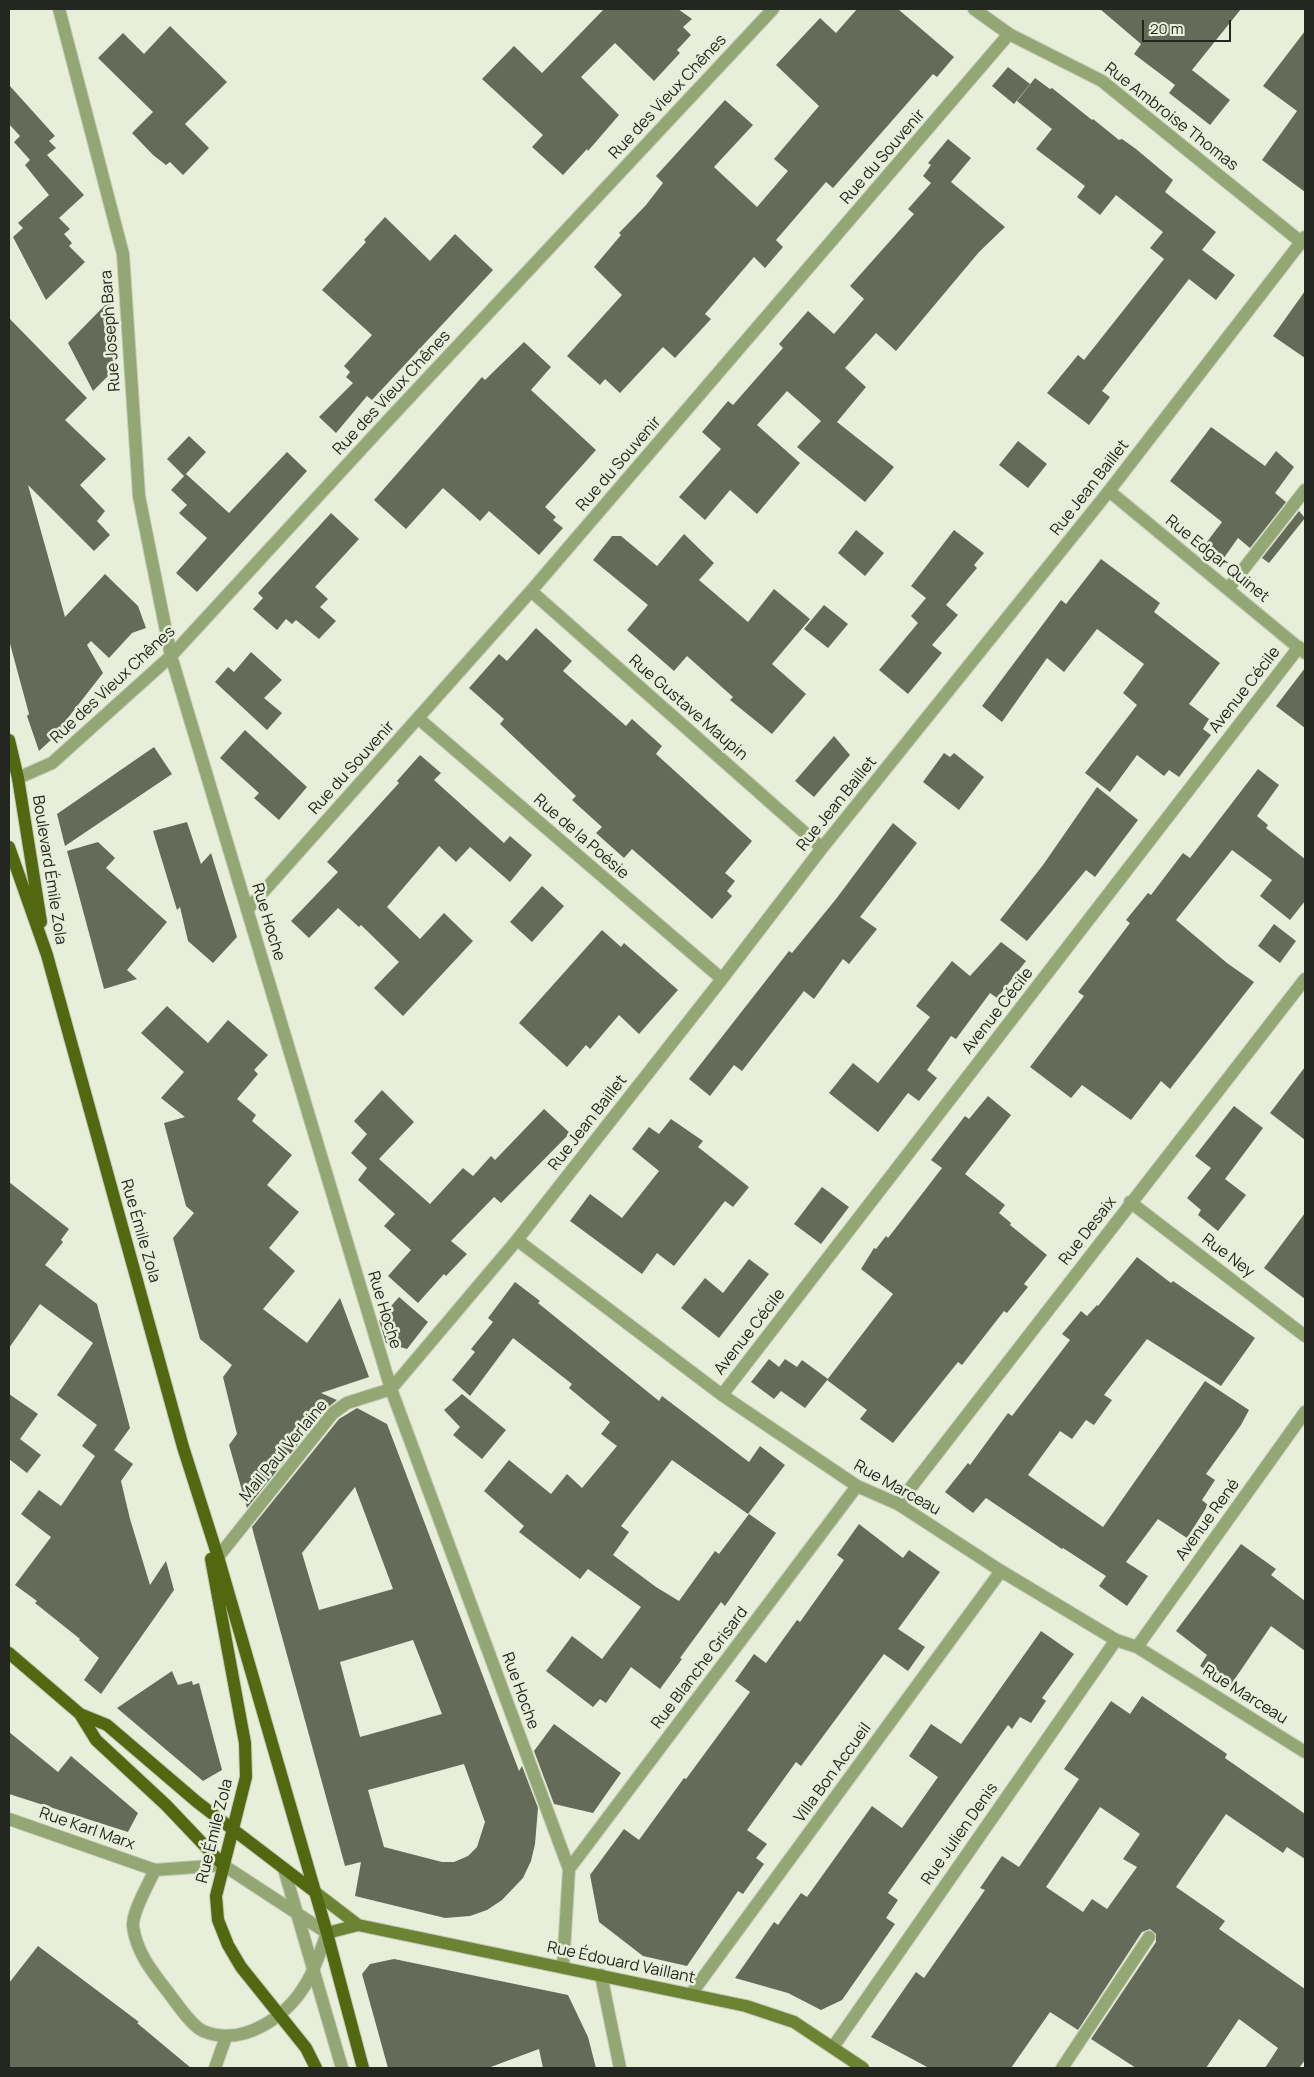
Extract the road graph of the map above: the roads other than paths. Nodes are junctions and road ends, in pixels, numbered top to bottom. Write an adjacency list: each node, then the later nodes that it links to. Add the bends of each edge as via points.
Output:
1 (59, 9): 11 (street, Rue Joseph Bara, via 123,254 138,496)
2 (773, 9): 11 (street, Rue des Vieux Chênes)
3 (974, 9): 4 (street, Rue Ambroise Thomas)
4 (1009, 34): 5 (street, Rue Ambroise Thomas, via 1102,80); 9 (street, Rue du Souvenir)
5 (1303, 239): 7 (street, Rue Jean Baillet)
6 (1305, 490): 8 (street)
7 (1109, 491): 8 (street, Rue Edgar Quinet); 16 (street, Rue Jean Baillet)
8 (1228, 589): 10 (street, Rue Edgar Quinet)
9 (532, 591): 12 (street, Rue du Souvenir); 16 (street, Rue Gustave Maupin)
10 (1302, 650): 25 (street, Avenue Cécile)
11 (172, 656): 14 (street, Rue des Vieux Chênes, via 52,763); 17 (street, Rue Hoche)
12 (419, 719): 17 (street, Rue du Souvenir); 20 (street, Rue de la Poésie)
13 (9, 740): 14 (main road, Boulevard Émile Zola)
14 (18, 778): 18 (main road, Boulevard Émile Zola)
15 (9, 847): 18 (main road, Boulevard Émile Zola)
16 (822, 848): 20 (street, Rue Jean Baillet)
17 (247, 910): 24 (street, Rue Hoche)
18 (47, 955): 29 (main road, Rue Émile Zola)
19 (1305, 978): 21 (street, Rue Desaix)
20 (722, 979): 22 (street, Rue Jean Baillet)
21 (1130, 1202): 23 (street, Rue Ney); 28 (street, Rue Desaix)
22 (517, 1240): 24 (street, Rue Jean Baillet); 25 (street, Rue Marceau)
23 (1305, 1336)
24 (391, 1389): 30 (street, Mail Paul Verlaine, via 347,1403 333,1413); 41 (street, Rue Hoche)
25 (722, 1394): 27 (street, Rue Marceau)
26 (1305, 1412): 33 (street, Avenue René)
27 (857, 1486): 28 (street, Rue Marceau); 41 (street, Rue Blanche Grisard)
28 (898, 1504): 31 (street, Rue Marceau)
29 (203, 1514): 30 (main road, Rue Émile Zola); 38 (main road, Rue Émile Zola, via 245,1743 246,1777)
30 (218, 1557): 43 (main road, Rue Émile Zola)
31 (1001, 1571): 32 (street, Rue Marceau); 51 (street, Villa Bon Accueil)
32 (1116, 1640): 33 (street, Rue Marceau); 54 (street, Rue Julien Denis)
33 (1137, 1647): 36 (street, Rue Marceau)
34 (9, 1653): 35 (main road)
35 (80, 1714): 38 (main road, via 106,1725); 39 (main road, via 96,1740 166,1805)
36 (1305, 1752)
37 (9, 1819): 42 (street, Rue Karl Marx)
38 (232, 1829): 39 (main road, Rue Émile Zola); 40 (main road)
39 (223, 1865): 42 (street); 44 (street); 52 (main road, Rue Émile Zola, via 216,1896 218,1920 241,1968)
40 (284, 1869): 43 (main road); 44 (street)
41 (569, 1869): 48 (street, Rue Hoche)
42 (155, 1870): 53 (street, via 133,1925 144,1961 179,2008 202,2031)
43 (315, 1892): 45 (street, Rue Édouard Vaillant); 46 (main road, Rue Émile Zola)
44 (296, 1912): 46 (street); 49 (street)
45 (358, 1925): 46 (street, Rue Édouard Vaillant); 48 (street, Rue Édouard Vaillant)
46 (327, 1933): 49 (street); 58 (main road, Rue Émile Zola)
47 (1149, 1937): 61 (street)
48 (563, 1967): 50 (street, Rue Édouard Vaillant)
49 (312, 1970): 52 (street, via 296,2000); 57 (street)
50 (600, 1975): 51 (street, Rue Édouard Vaillant); 59 (street)
51 (691, 1994): 54 (street, Rue Édouard Vaillant, via 746,2006 794,2022)
52 (279, 2016): 53 (street, via 246,2033); 56 (main road, Rue Émile Zola, via 306,2048)
53 (226, 2037): 55 (street)
54 (833, 2048): 60 (street, Rue Édouard Vaillant)
55 (215, 2068)
56 (316, 2068)
57 (342, 2068)
58 (363, 2068)
59 (620, 2068)
60 (863, 2068)
61 (1062, 2068)

